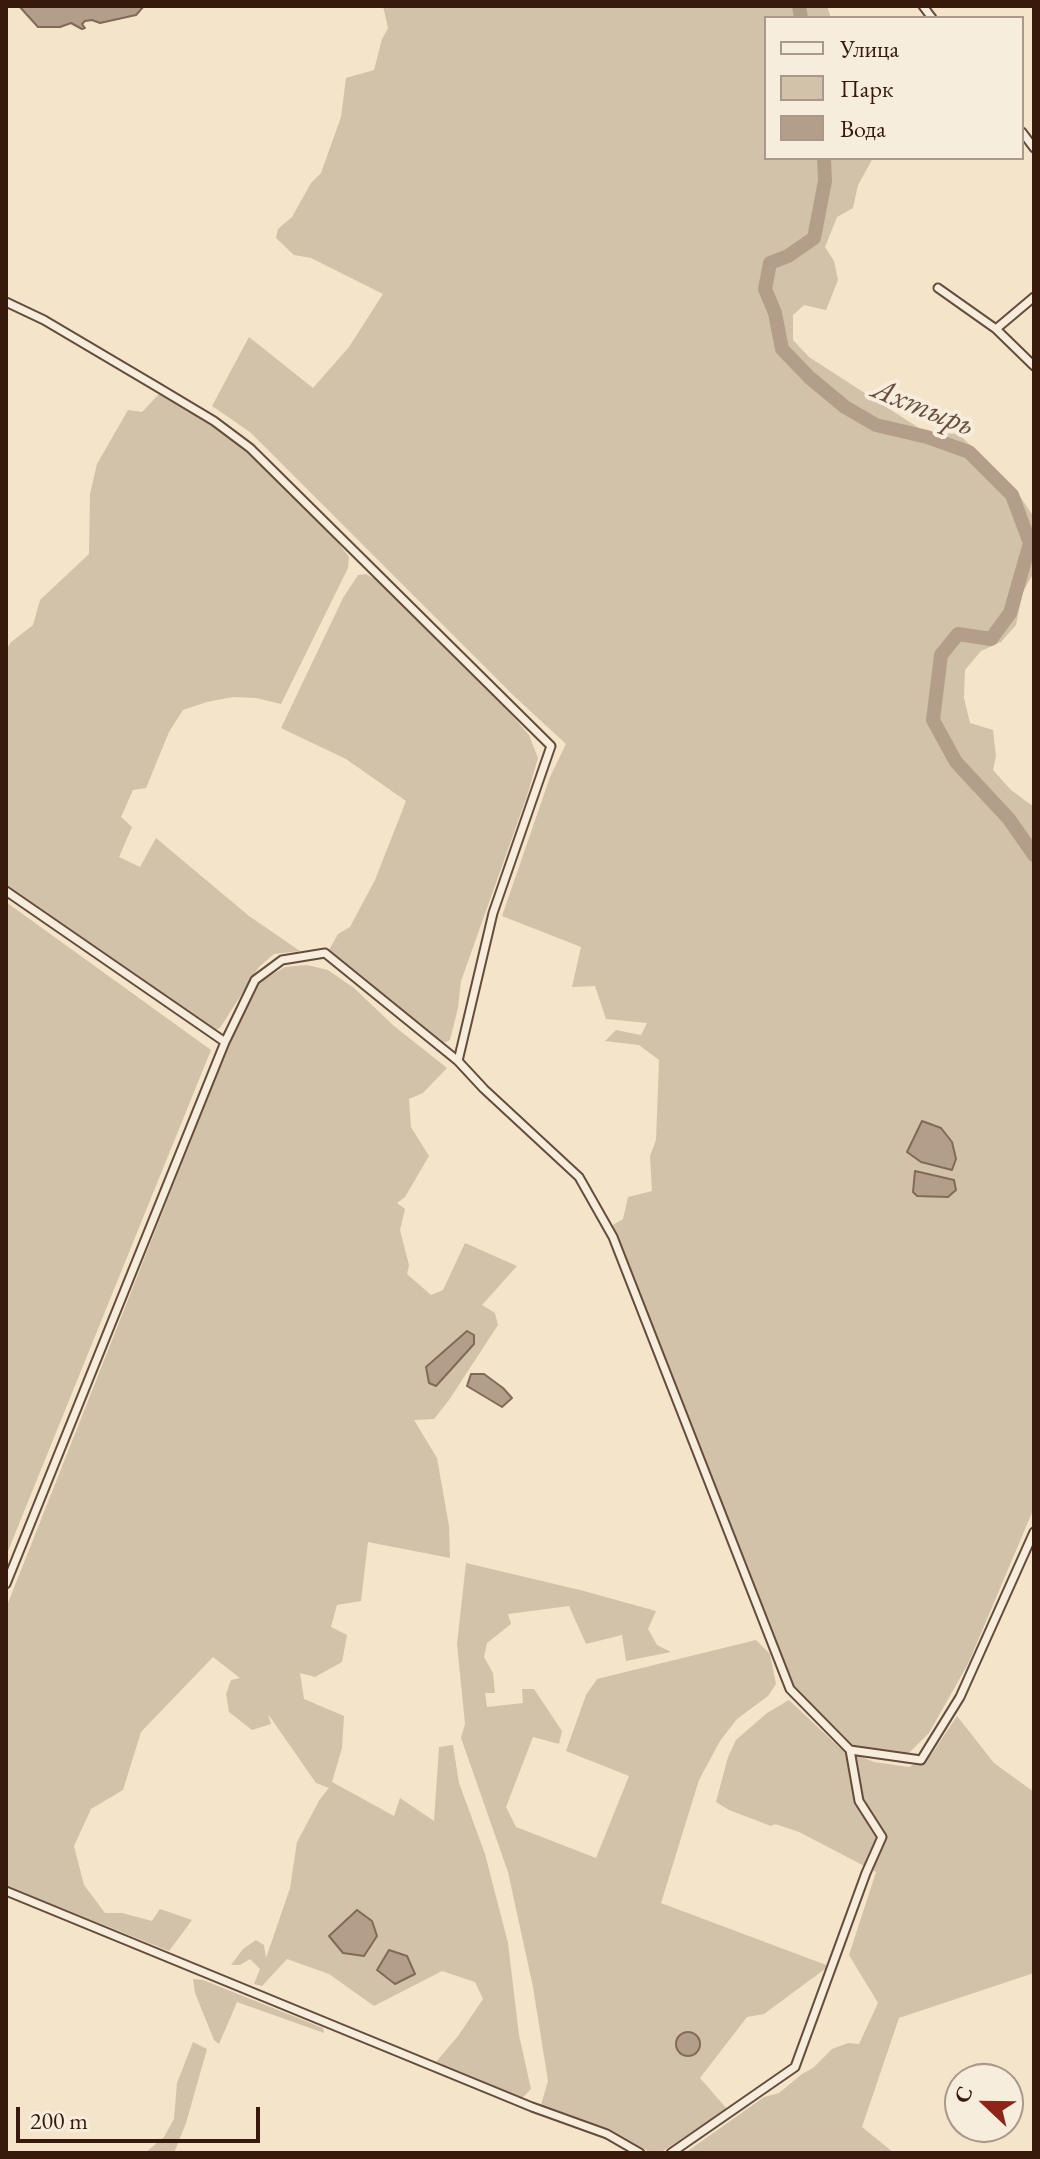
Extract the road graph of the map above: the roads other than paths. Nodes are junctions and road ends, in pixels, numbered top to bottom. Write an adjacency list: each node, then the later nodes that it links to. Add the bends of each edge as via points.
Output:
1 (938, 288): 4 (street)
2 (1034, 297): 4 (street)
3 (6, 302): 8 (street, via 159,388 250,448 551,746 493,913)
4 (996, 329): 5 (street)
5 (1034, 366)
6 (6, 891): 7 (street)
7 (225, 1042): 8 (street, via 255,980 282,960 325,953); 10 (street)
8 (458, 1061): 11 (street, via 579,1177 607,1225 790,1689)
9 (1034, 1532): 11 (street, via 960,1697 921,1760)
10 (6, 1584)
11 (850, 1750): 14 (street, via 859,1801 882,1837 795,2067)
12 (6, 1891): 13 (street, via 607,2134)
13 (640, 2153)
14 (671, 2153)

